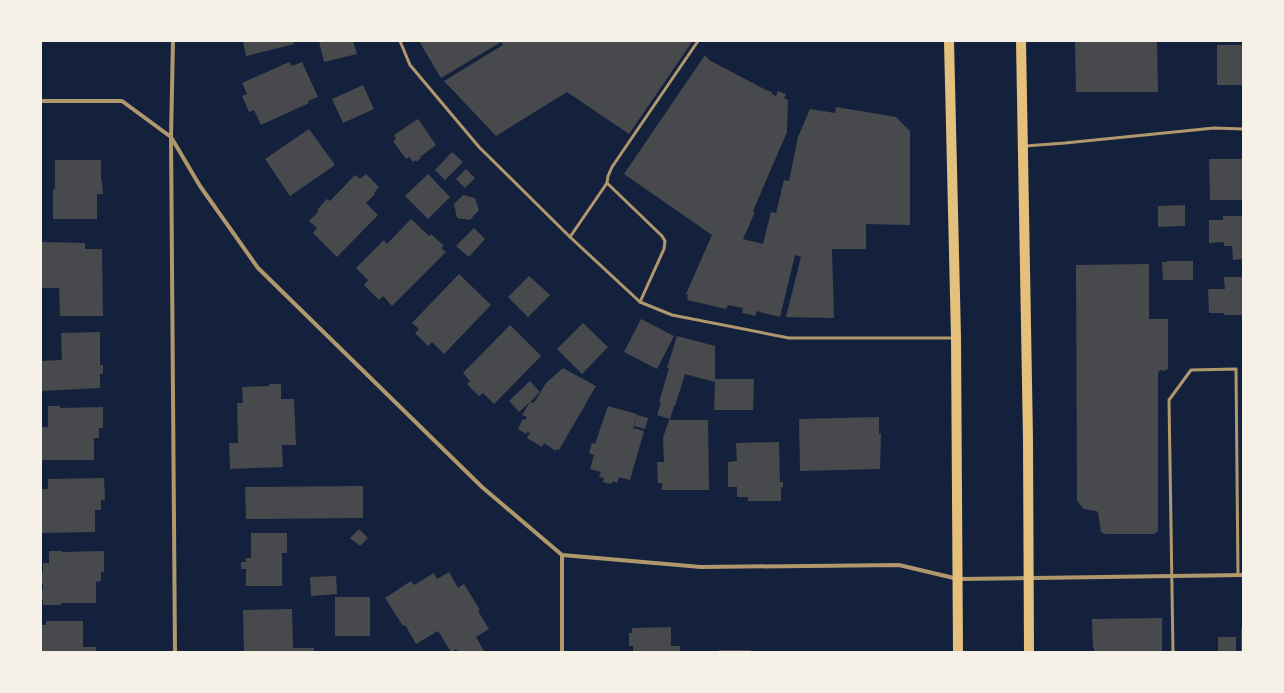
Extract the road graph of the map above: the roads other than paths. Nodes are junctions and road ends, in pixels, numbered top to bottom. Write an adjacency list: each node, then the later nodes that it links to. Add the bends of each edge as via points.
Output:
1 (173, 41): 8 (street)
2 (400, 41): 11 (lane, via 410,65 479,147)
3 (698, 41): 10 (lane, via 612,167)
4 (949, 41): 13 (main road)
5 (1021, 41): 9 (main road)
6 (41, 101): 8 (street, via 122,101)
7 (1243, 129): 9 (lane, via 1214,128)
8 (171, 137): 14 (street, via 200,186 258,268 482,487); 20 (street)
9 (1023, 146): 18 (main road)
10 (607, 184): 11 (lane); 12 (lane, via 665,241 664,249)
11 (570, 237): 12 (lane)
12 (640, 302): 13 (lane, via 672,315 789,338)
13 (956, 338): 19 (main road)
14 (562, 555): 19 (street, via 701,567 899,565); 21 (street)
15 (1238, 575): 16 (street); 17 (street); 17 (lane, via 1236,369 1191,370 1169,400)
16 (1243, 575)
17 (1171, 576): 18 (street); 24 (lane)
18 (1029, 578): 19 (street); 23 (main road)
19 (958, 579): 22 (main road)
20 (175, 652)
21 (562, 652)
22 (958, 652)
23 (1029, 652)
24 (1173, 652)

